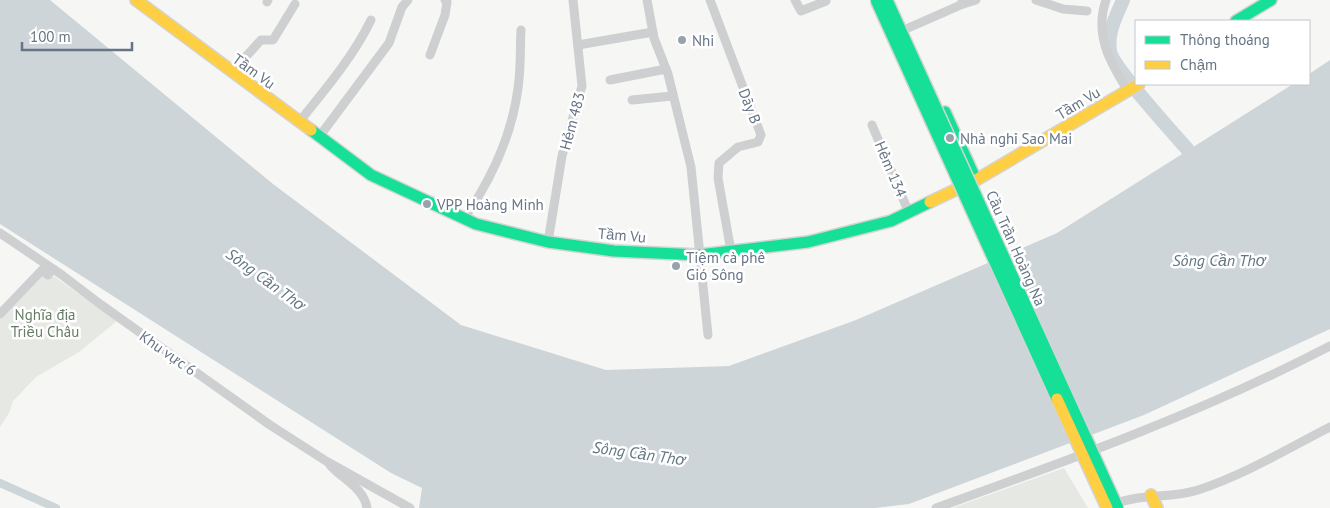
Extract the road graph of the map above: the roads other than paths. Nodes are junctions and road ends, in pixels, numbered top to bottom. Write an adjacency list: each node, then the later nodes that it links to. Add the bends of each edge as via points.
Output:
1 (136, 0): 28 (main road, Tầm Vu)
2 (408, 0): 36 (street, via 402,7 389,43)
3 (445, 0): 26 (street, via 445,15)
4 (573, 0): 25 (street, Hẻm 483)
5 (647, 0): 24 (street)
6 (710, 0): 43 (street, Dãy B, via 761,135 758,142 738,147 719,163 718,178)
7 (795, 0): 16 (street, via 801,11)
8 (870, 0): 38 (main road)
9 (876, 0): 55 (main road, Cầu Trần Hoàng Na, bridge)
10 (887, 0): 56 (main road, Cầu Trần Hoàng Na, bridge)
11 (893, 0): 22 (main road)
12 (976, 0): 17 (street)
13 (1036, 0): 19 (street, via 1063,9)
14 (1106, 0): 31 (street, via 1101,32 1103,44)
15 (1271, 0): 21 (main road)
16 (826, 1)
17 (963, 2): 22 (street)
18 (295, 4): 28 (street, via 273,40 261,40)
19 (1087, 11)
20 (371, 20): 34 (street, via 357,45)
21 (1238, 20)
22 (906, 29): 37 (main road)
23 (521, 30): 40 (street, via 518,88 512,120 493,171)
24 (653, 32): 25 (street); 27 (street)
25 (578, 46): 42 (street, Hẻm 483, via 582,86 562,156)
26 (430, 55)
27 (666, 69): 29 (street); 32 (street)
28 (231, 73): 34 (main road, Tầm Vu)
29 (610, 80)
30 (1137, 85): 31 (main road, Tầm Vu)
31 (1128, 91): 37 (main road, Tầm Vu)
32 (672, 96): 33 (street); 44 (street, via 691,166)
33 (632, 100)
34 (299, 122): 36 (main road, Tầm Vu)
35 (872, 125): 39 (street, Hẻm 134)
36 (319, 137): 40 (main road, Tầm Vu, via 372,175)
37 (976, 180): 38 (main road, Tầm Vu)
38 (958, 189): 39 (main road, Tầm Vu)
39 (909, 213): 43 (main road, Tầm Vu, via 891,221 808,242)
40 (464, 219): 42 (main road, Tầm Vu)
41 (0, 233): 45 (street, Khu vực 6)
42 (548, 242): 44 (main road, Tầm Vu, via 614,251)
43 (730, 251): 44 (main road, Tầm Vu)
44 (699, 255): 47 (street)
45 (52, 269): 46 (street, via 48,275 42,270); 50 (street, Khu vực 6, via 236,402)
46 (0, 314)
47 (708, 335)
48 (1330, 346): 54 (street, via 1242,389 1126,439)
49 (1330, 427): 51 (street, via 1208,486 1184,494)
50 (326, 461): 52 (street, Khu vực 6); 53 (street, via 360,492)
51 (1151, 495): 55 (street); 57 (main road)
52 (404, 507)
53 (367, 508)
54 (936, 508)
55 (1106, 508)
56 (1118, 508)
57 (1157, 508)

